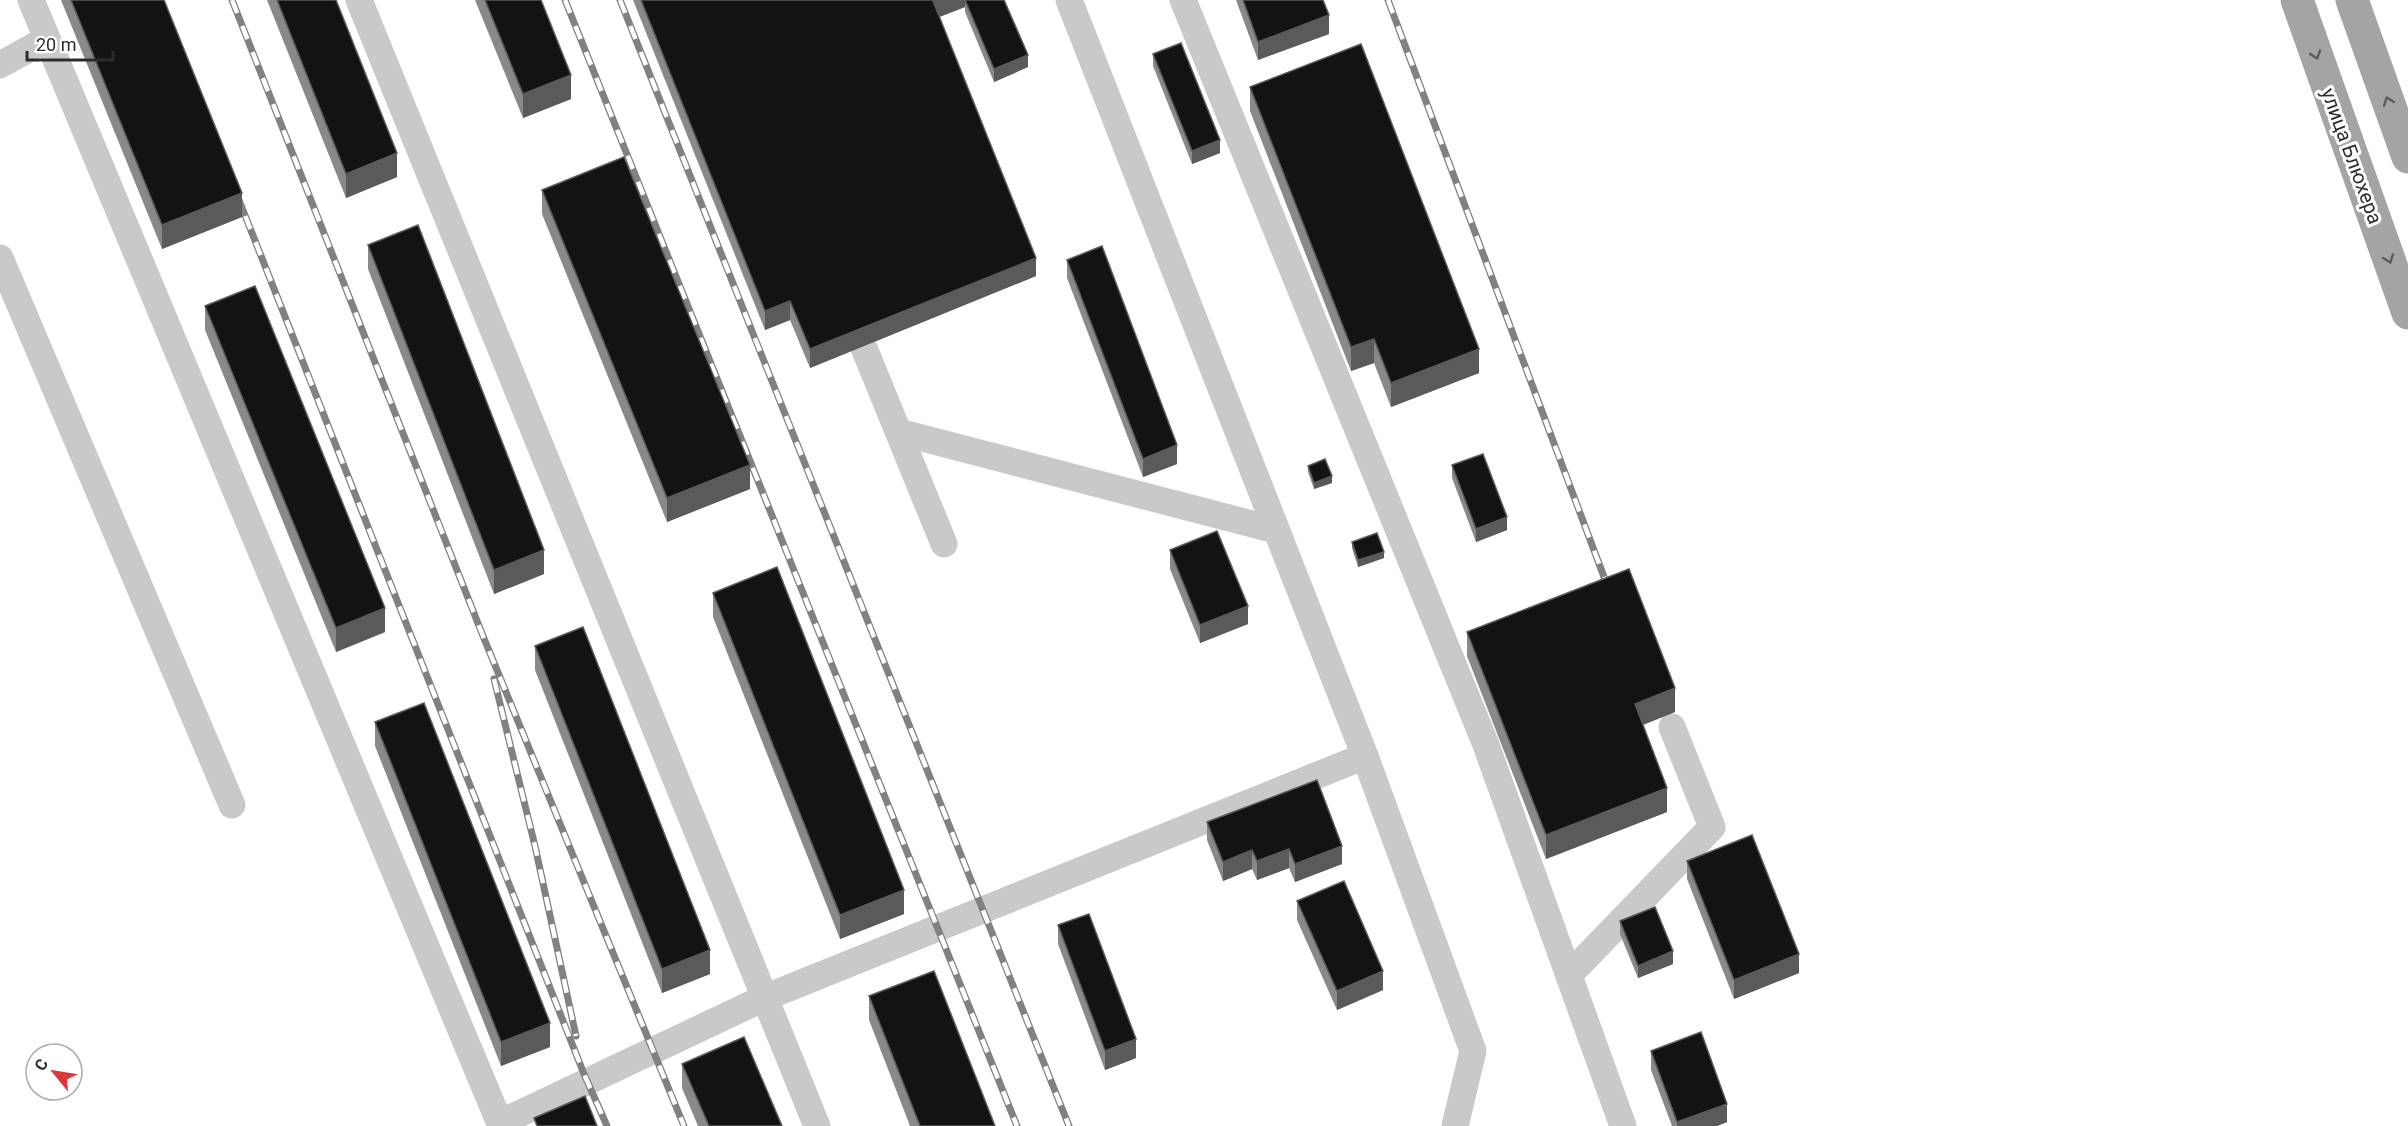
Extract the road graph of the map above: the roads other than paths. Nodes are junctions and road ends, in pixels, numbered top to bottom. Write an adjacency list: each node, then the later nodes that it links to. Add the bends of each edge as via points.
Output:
1 (31, 0): 7 (lane)
2 (360, 0): 20 (lane)
3 (1069, 0): 14 (lane)
4 (1183, 0): 19 (lane, via 1486,745)
5 (2297, 0): 11 (main road, улица Блюхера, one-way to 11)
6 (2352, 0): 9 (main road, one-way to 6)
7 (47, 39): 8 (lane); 21 (lane)
8 (0, 65)
9 (2408, 157)
10 (0, 258): 18 (lane)
11 (2408, 313)
12 (864, 348): 13 (lane)
13 (899, 432): 14 (lane); 15 (lane)
14 (1275, 530): 17 (lane)
15 (944, 544)
16 (1672, 727): 19 (lane, via 1712,827)
17 (1365, 756): 20 (lane); 23 (lane, via 1473,1051)
18 (232, 805)
19 (1569, 975): 24 (lane)
20 (764, 998): 21 (lane); 22 (lane)
21 (500, 1124)
22 (817, 1126)
23 (1455, 1126)
24 (1623, 1126)

